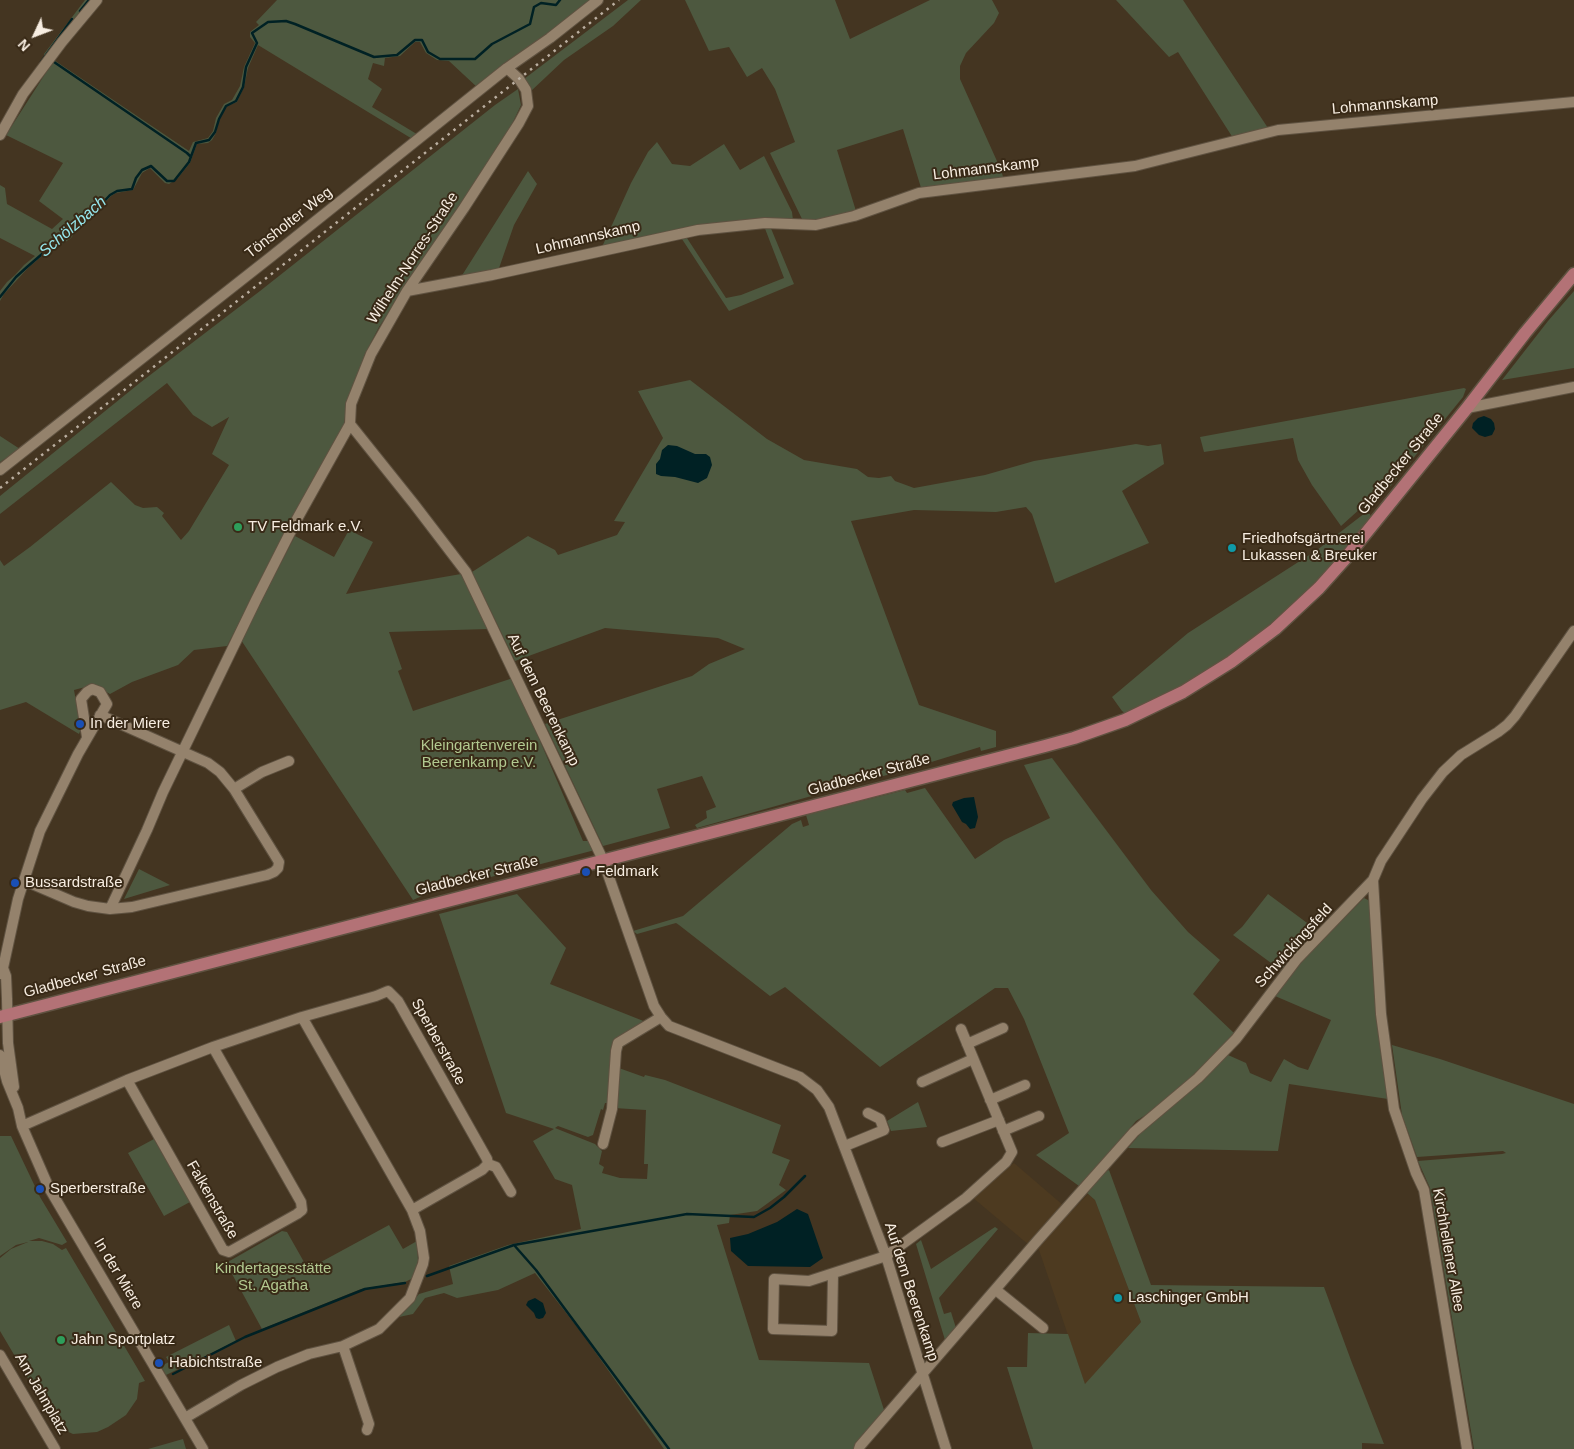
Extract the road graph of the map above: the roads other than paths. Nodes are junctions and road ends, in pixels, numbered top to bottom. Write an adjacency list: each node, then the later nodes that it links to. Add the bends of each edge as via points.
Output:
1 (96, 0): 5 (street, via 24,94)
2 (598, 0): 3 (street, Tönsholter Weg)
3 (507, 68): 7 (street, Wilhelm-Norres-Straße, via 526,90 528,106); 11 (street, Tönsholter Weg)
4 (1574, 102): 7 (street, Lohmannskamp, via 1278,130 1135,166 919,193 854,216 816,225 765,223 698,230)
5 (0, 135)
6 (1574, 274): 9 (main road, Gladbecker Straße)
7 (407, 291): 10 (street, Wilhelm-Norres-Straße, via 371,354 351,404)
8 (1574, 387): 9 (street)
9 (1467, 408): 18 (main road, Gladbecker Straße, via 1319,588 1275,629 1183,692 1125,720 1074,738)
10 (350, 424): 15 (street, Wilhelm-Norres-Straße, via 297,519); 18 (street, Auf dem Beerenkamp, via 466,572)
11 (0, 470)
12 (1574, 631): 19 (street, Schwickingsfeld, via 1511,721 1461,755 1427,792 1381,861)
13 (100, 716): 14 (street, In der Miere); 14 (street, In der Miere, via 106,704 100,692 87,692 81,699); 15 (street)
14 (87, 737): 20 (street, In der Miere, via 40,831)
15 (182, 753): 17 (street, via 208,763); 21 (street)
16 (289, 761): 17 (street)
17 (234, 789): 21 (street, via 279,862 274,872 132,907)
18 (603, 860): 23 (main road, Gladbecker Straße); 25 (street, Auf dem Beerenkamp, via 654,1006)
19 (1373, 880): 50 (street, Schwickingsfeld, via 1297,959 1236,1039 1198,1078 1134,1132); 61 (street, Kirchhellener Allee, via 1381,1014 1394,1109 1424,1190)
20 (24, 882): 21 (street, via 74,902); 22 (street, In der Miere)
21 (110, 909)
22 (2, 971): 23 (street, In der Miere, via 6,976)
23 (4, 1016): 36 (street, In der Miere)
24 (302, 1017): 29 (street, Sperberstraße); 45 (street, Sperberstraße, via 388,991 398,1001); 47 (street)
25 (661, 1017): 43 (street, via 618,1043 612,1109); 44 (street, Auf dem Beerenkamp, via 669,1026 800,1077 817,1090 829,1107)
26 (1004, 1028): 28 (street)
27 (961, 1029): 28 (street)
28 (967, 1044): 31 (street)
29 (213, 1047): 32 (street, Sperberstraße); 32 (street, Falkenstraße, via 302,1202 302,1210 298,1214 229,1252 223,1250)
30 (0, 1055): 36 (street, In der Miere)
31 (974, 1059): 33 (street); 35 (street)
32 (127, 1080): 40 (street, Sperberstraße)
33 (922, 1082)
34 (1025, 1085): 35 (street)
35 (990, 1100): 39 (street)
36 (18, 1108): 40 (street, In der Miere)
37 (868, 1113): 44 (street, via 880,1119 884,1130)
38 (1039, 1116): 41 (street)
39 (999, 1120): 41 (street); 42 (street)
40 (22, 1126): 55 (street, In der Miere, via 49,1188)
41 (1003, 1131): 48 (street, via 1012,1152 1006,1162 949,1212)
42 (942, 1142)
43 (603, 1144)
44 (845, 1146): 48 (street, Auf dem Beerenkamp)
45 (488, 1164): 46 (street, Sperberstraße, via 496,1167); 47 (street)
46 (511, 1192)
47 (412, 1210): 52 (street, via 420,1231 424,1258 410,1298 379,1329)
48 (886, 1256): 49 (street); 54 (street, Auf dem Beerenkamp)
49 (833, 1274): 49 (street, via 809,1281 774,1279 773,1329 832,1331)
50 (996, 1290): 51 (street); 54 (street, Schwickingsfeld)
51 (1043, 1328)
52 (343, 1346): 55 (street, via 309,1354 277,1367); 56 (street, via 369,1424)
53 (0, 1355): 57 (street, Am Jahnplatz)
54 (922, 1376): 59 (street, Schwickingsfeld); 60 (street, Auf dem Beerenkamp)
55 (185, 1418): 58 (street, In der Miere)
56 (367, 1430)
57 (55, 1449)
58 (203, 1449)
59 (860, 1449)
60 (946, 1449)
61 (1467, 1449)

